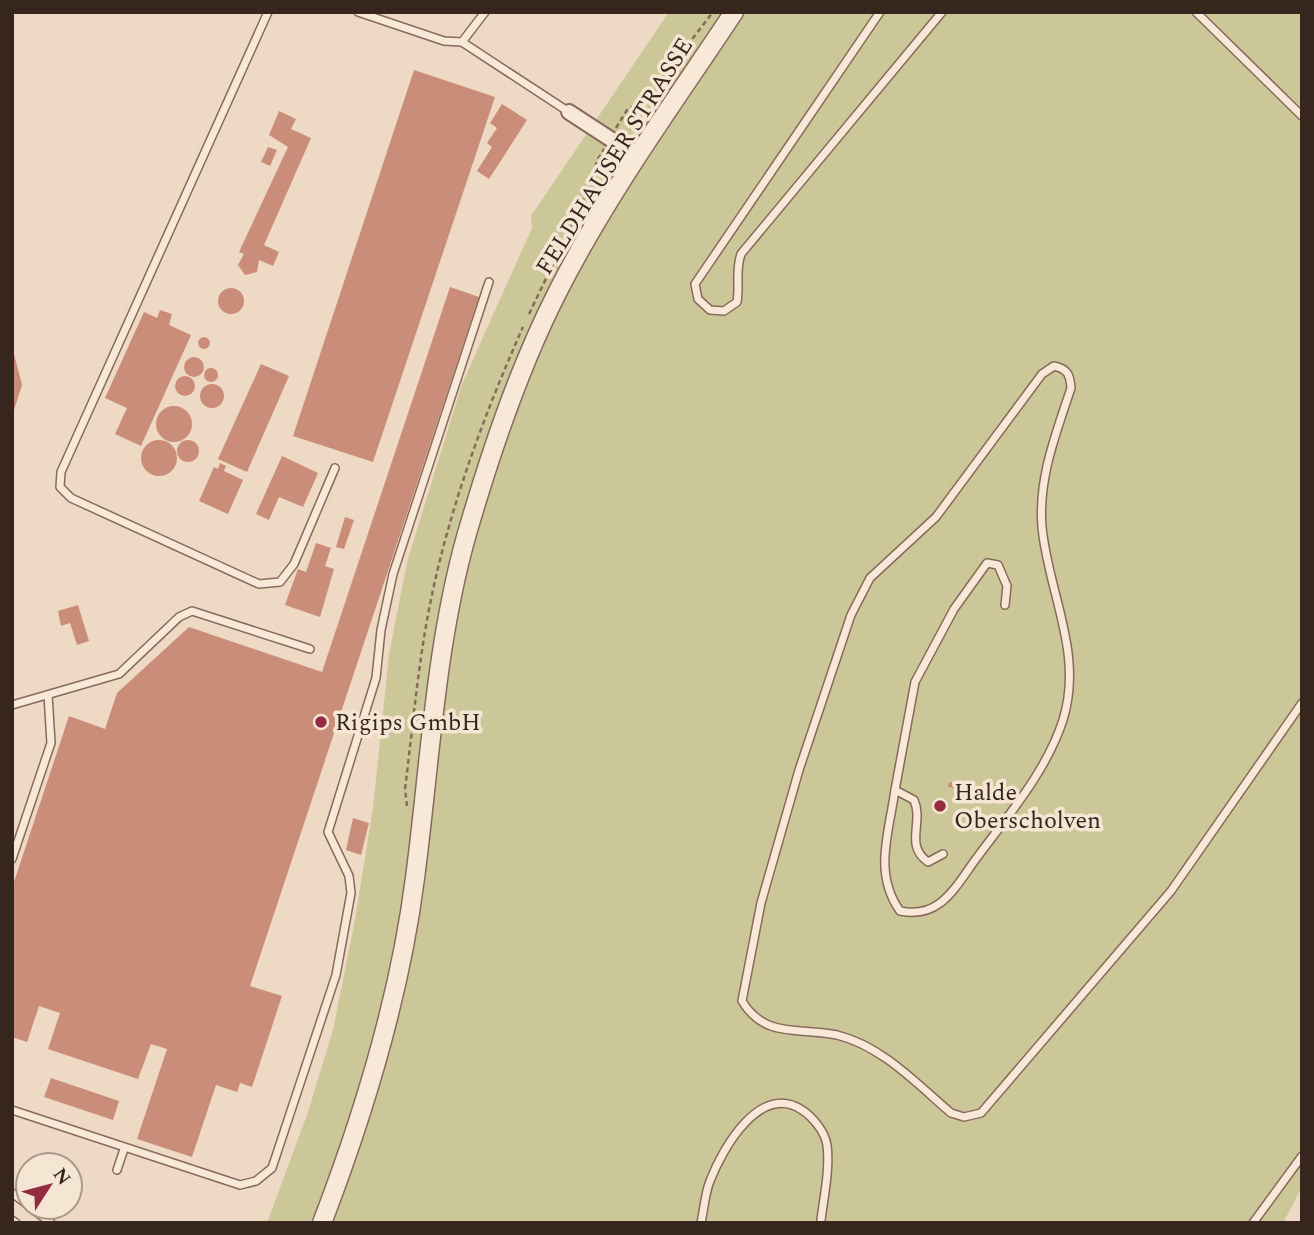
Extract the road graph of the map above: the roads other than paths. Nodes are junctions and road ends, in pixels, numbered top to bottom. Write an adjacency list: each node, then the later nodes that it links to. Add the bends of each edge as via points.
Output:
1 (268, 12): 13 (lane, via 61,472 60,487 71,498 259,584 280,582 294,565)
2 (358, 12): 8 (lane, via 444,41)
3 (485, 12): 8 (lane)
4 (734, 12): 11 (street, FELDHAUSER STRASSE)
5 (880, 12): 6 (lane, via 695,284 698,299 710,310 724,311 737,302 736,270 741,254)
6 (942, 12)
7 (1196, 12): 10 (lane)
8 (462, 42): 9 (lane)
9 (569, 112): 11 (street)
10 (1302, 116)
11 (638, 157): 27 (street, FELDHAUSER STRASSE, via 556,295 506,414 466,539 439,659 415,880 397,982 354,1136)
12 (489, 282): 23 (lane, via 393,574 376,678 328,832 349,876 351,893 336,975 272,1168 256,1181 240,1185)
13 (335, 468)
14 (1005, 605): 19 (lane, via 1004,575 998,565 987,564 954,609 915,682)
15 (310, 649): 16 (lane, via 192,611 179,617 119,674)
16 (48, 695): 18 (lane); 21 (lane, via 51,743)
17 (1302, 703): 19 (lane, via 1171,891 981,1113 964,1117 951,1113 874,1049 838,1035 769,1027 752,1018 741,1001 761,903 851,615 870,578 936,517 1042,374 1054,366 1070,376 1071,388 1042,483 1041,508 1046,554 1067,634 1063,718 1025,791 969,868 934,909 917,915 900,911 889,895 883,870)
18 (12, 705)
19 (895, 790): 20 (lane, via 914,800 919,810 914,844 919,855 928,862)
20 (943, 853)
21 (12, 859)
22 (12, 1110): 23 (lane)
23 (124, 1149): 25 (lane)
24 (1302, 1156): 29 (lane)
25 (117, 1170)
26 (821, 1220): 28 (lane, via 827,1143 808,1114 792,1103 773,1102 754,1113 732,1140 709,1181)
27 (322, 1223)
28 (701, 1223)
29 (1253, 1223)

